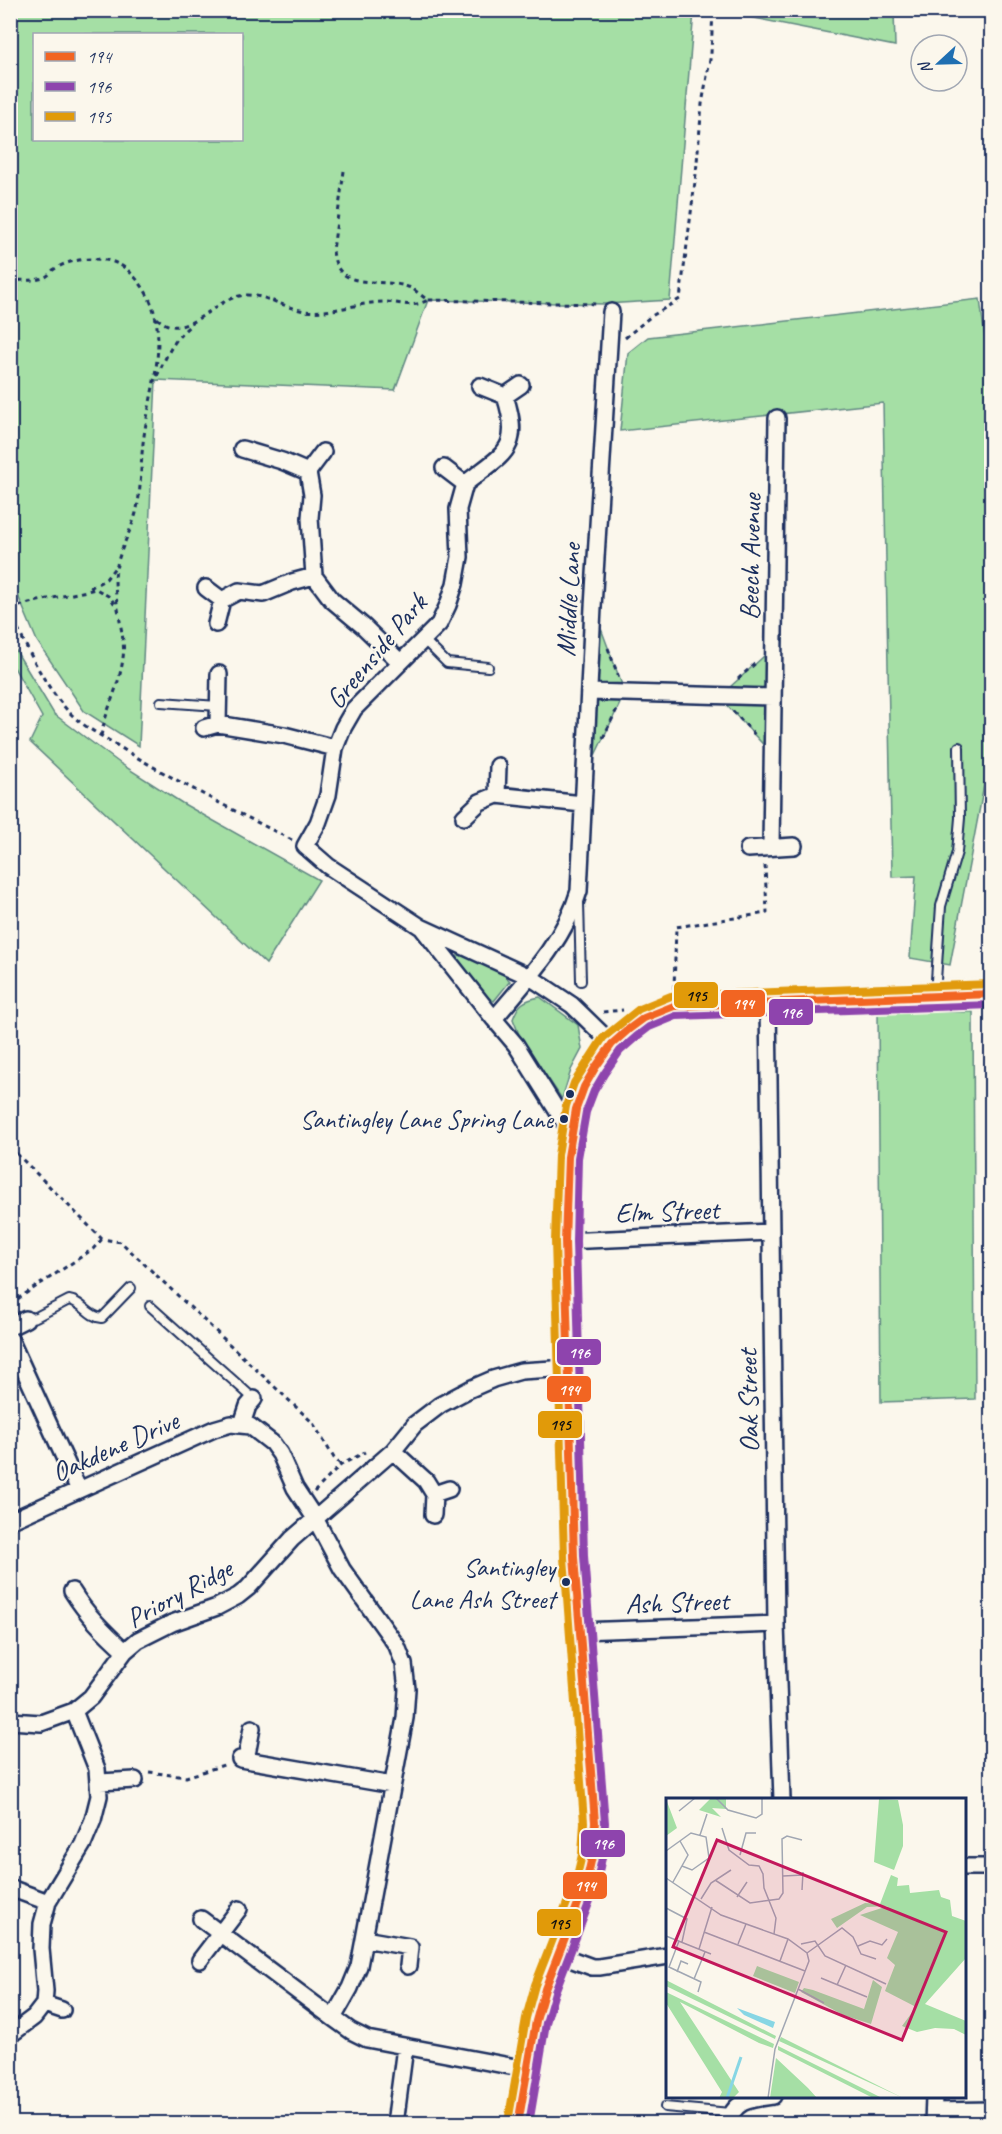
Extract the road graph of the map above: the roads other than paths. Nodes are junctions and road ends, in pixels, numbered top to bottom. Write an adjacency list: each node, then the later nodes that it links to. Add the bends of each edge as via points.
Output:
1 (611, 312): 19 (street, Middle Lane)
2 (522, 385): 4 (street)
3 (480, 386): 4 (street)
4 (505, 396): 10 (street, via 513,436 496,462)
5 (777, 418): 20 (street, Beech Avenue)
6 (242, 450): 9 (street)
7 (323, 452): 9 (street)
8 (444, 468): 10 (street)
9 (308, 471): 11 (street)
10 (465, 484): 15 (street, Greenside Park, via 458,509 460,557 455,584 439,624)
11 (314, 576): 13 (street, via 263,594 239,591); 16 (street, via 332,600)
12 (206, 588): 13 (street)
13 (222, 600): 14 (street)
14 (216, 624)
15 (424, 640): 16 (street, Greenside Park); 17 (lane, via 447,663)
16 (400, 663): 24 (street, Greenside Park, via 354,709)
17 (488, 667)
18 (219, 674): 22 (street)
19 (589, 692): 20 (street); 27 (street, Middle Lane)
20 (773, 697): 30 (street, Beech Avenue)
21 (161, 702): 22 (lane)
22 (218, 706): 24 (street, via 211,726 285,735)
23 (959, 747): 37 (lane, via 957,852 942,906)
24 (335, 748): 33 (street, Greenside Park, via 328,795 305,846 328,866)
25 (498, 766): 26 (street)
26 (497, 795): 27 (street); 28 (street, via 480,802)
27 (583, 804): 32 (street, Middle Lane)
28 (464, 817)
29 (794, 846): 30 (street)
30 (768, 848): 31 (street)
31 (748, 849)
32 (579, 891): 34 (street, Middle Lane, via 561,932); 35 (lane, Middle Lane)
33 (421, 927): 34 (street); 39 (street)
34 (530, 977): 39 (street, Middle Lane); 40 (street, via 572,1005)
35 (581, 981)
36 (992, 994): 37 (street)
37 (935, 995): 38 (street)
38 (768, 1002): 40 (street, via 674,1006 644,1018); 42 (street, Oak Street)
39 (494, 1019): 41 (street, via 516,1045)
40 (612, 1044): 41 (street, via 584,1088)
41 (572, 1133): 43 (street)
42 (771, 1232): 43 (street, Elm Street); 58 (street, Oak Street)
43 (565, 1241): 49 (street)
44 (131, 1288): 46 (lane, via 102,1318 69,1300)
45 (150, 1306): 50 (lane)
46 (26, 1319): 47 (street)
47 (10, 1327)
48 (10, 1339): 53 (street)
49 (569, 1368): 52 (street, Priory Ridge, via 521,1371 470,1389 415,1425); 59 (street)
50 (254, 1399): 51 (street)
51 (242, 1424): 53 (street, Oakdene Drive, via 214,1429); 55 (street, via 272,1443)
52 (393, 1450): 54 (street, via 442,1492); 55 (street, Priory Ridge)
53 (79, 1490): 56 (street, Oakdene Drive)
54 (433, 1515)
55 (316, 1520): 60 (street, Priory Ridge, via 287,1544 238,1596 160,1628); 66 (street, via 342,1569 387,1630 404,1664 405,1718)
56 (10, 1521)
57 (72, 1591): 60 (street, via 99,1628)
58 (776, 1624): 59 (street, Ash Street); 67 (street, Oak Street)
59 (579, 1631): 76 (street, via 595,1822 586,1883)
60 (125, 1650): 61 (street, Priory Ridge, via 91,1697)
61 (74, 1711): 62 (street, via 41,1723); 65 (street)
62 (10, 1721)
63 (252, 1728): 66 (street, via 243,1760)
64 (135, 1780): 65 (street)
65 (100, 1782): 71 (street, via 93,1820 83,1844)
66 (392, 1785): 75 (street)
67 (782, 1798)
68 (966, 1867): 69 (street)
69 (992, 1867)
70 (10, 1888): 71 (street)
71 (48, 1902): 80 (street, via 41,1949)
72 (239, 1909): 74 (street)
73 (201, 1919): 74 (street)
74 (220, 1933): 78 (street); 82 (street)
75 (364, 1939): 79 (street, via 410,1947); 82 (street, via 359,1966)
76 (559, 1955): 77 (street, via 599,1968); 85 (street, via 536,2021)
77 (666, 1956)
78 (200, 1960)
79 (408, 1966)
80 (44, 2004): 81 (street); 83 (street)
81 (62, 2010)
82 (333, 2018): 84 (street, via 367,2038)
83 (10, 2035)
84 (405, 2047): 85 (street); 91 (street)
85 (526, 2069): 92 (street)
86 (768, 2098): 90 (street, via 743,2103)
87 (665, 2107): 90 (lane)
88 (934, 2110): 89 (street)
89 (992, 2110)
90 (729, 2118)
91 (395, 2124)
92 (518, 2124)

